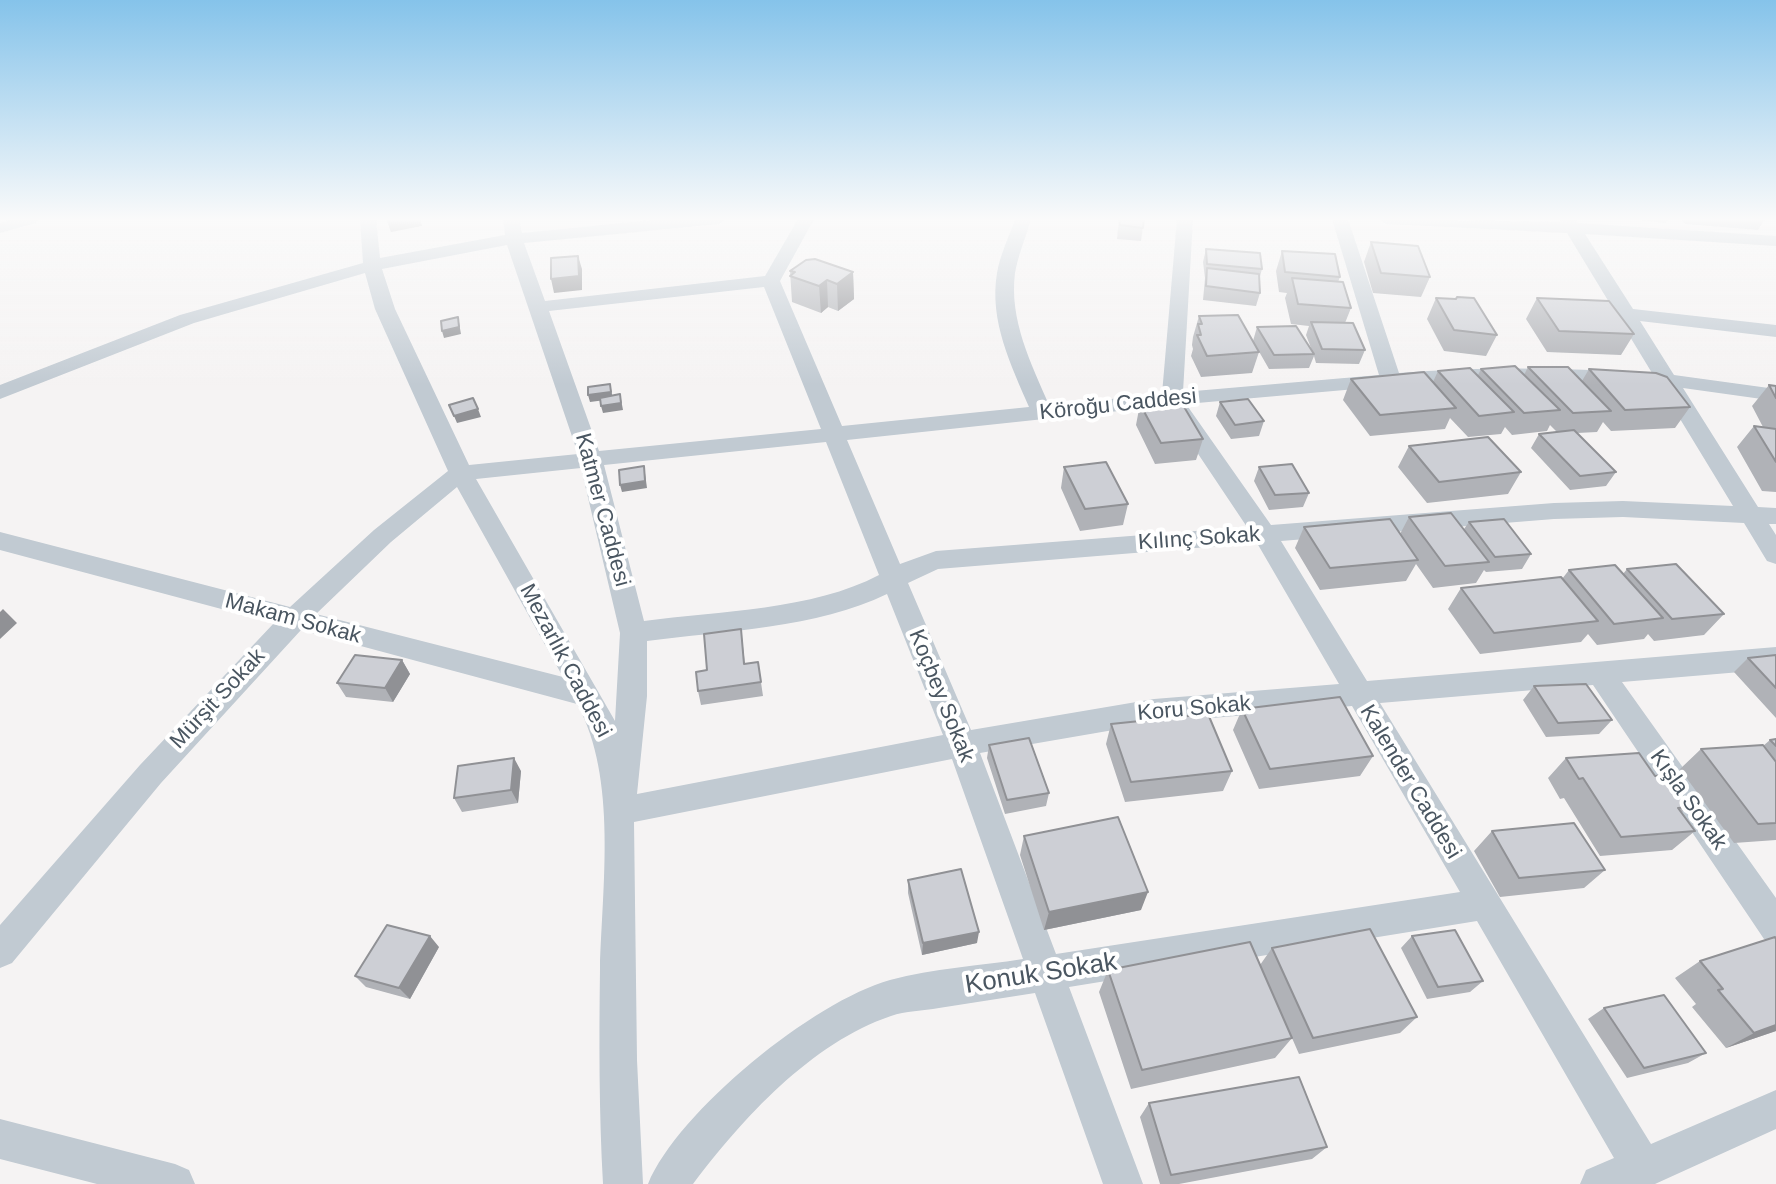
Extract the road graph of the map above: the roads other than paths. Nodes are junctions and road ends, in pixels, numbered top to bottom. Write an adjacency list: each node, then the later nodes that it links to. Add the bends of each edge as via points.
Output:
1 (348, 274): 15 (street, via 126,340)
2 (374, 274): 21 (street, Mezarlık Caddesi, via 385,309)
3 (527, 274): 10 (street, Katmer Caddesi)
4 (775, 274): 9 (street)
5 (1006, 274): 18 (street, via 1010,337)
6 (1181, 274): 17 (street)
7 (1358, 274): 13 (street)
8 (1602, 274): 11 (street)
9 (771, 281): 10 (street); 19 (street, Koçbey Sokak)
10 (538, 307): 20 (street, Katmer Caddesi)
11 (1627, 314): 12 (street); 14 (street)
12 (1776, 331)
13 (1391, 380): 14 (street, Köroğu Caddesi, via 1507,372); 17 (street, Köroğu Caddesi)
14 (1668, 380): 16 (street, Köroğu Caddesi); 22 (street)
15 (0, 393)
16 (1776, 395)
17 (1172, 399): 18 (street, Köroğu Caddesi); 24 (street, Kalender Caddesi)
18 (1042, 413): 19 (street, Köroğu Caddesi)
19 (834, 433): 20 (street, Köroğu Caddesi); 27 (street, Koçbey Sokak)
20 (590, 457): 21 (street, Köroğu Caddesi); 29 (street, Katmer Caddesi)
21 (461, 473): 28 (street, Mürşit Sokak, via 418,504); 32 (street, Mezarlık Caddesi)
22 (1749, 513): 23 (street, Kılınç Sokak); 24 (street, Kılınç Sokak, via 1554,511); 26 (street)
23 (1776, 516)
24 (1265, 535): 27 (street, Kılınç Sokak, via 936,560 910,567); 33 (street, Kalender Caddesi)
25 (0, 541): 28 (street, Makam Sokak)
26 (1776, 555)
27 (894, 579): 29 (street, Kılınç Sokak, via 849,599 806,609); 34 (street, Koçbey Sokak)
28 (295, 619): 32 (street, Makam Sokak); 38 (street, Mürşit Sokak, via 211,704)
29 (634, 633): 35 (street, Katmer Caddesi, via 633,696)
30 (1776, 658): 31 (street, Koru Sokak)
31 (1600, 673): 33 (street, Koru Sokak); 37 (street, Kışla Sokak)
32 (587, 695): 35 (street, Mezarlık Caddesi, via 611,749)
33 (1358, 695): 34 (street, Koru Sokak, via 1154,711); 36 (street, Kalender Caddesi)
34 (962, 745): 35 (street, Koru Sokak); 39 (street, Koçbey Sokak)
35 (619, 811): 44 (street, Mezarlık Caddesi)
36 (1483, 904): 39 (street, Konuk Sokak); 42 (street, Kalender Caddesi)
37 (1776, 927)
38 (0, 951)
39 (1046, 974): 45 (street, Konuk Sokak, via 890,998 848,1015 774,1065 705,1134); 46 (street, Koçbey Sokak)
40 (1776, 1109): 42 (street)
41 (0, 1139): 43 (street)
42 (1643, 1169): 47 (street)
43 (175, 1184)
44 (623, 1184)
45 (668, 1184)
46 (1123, 1184)
47 (1600, 1184)

